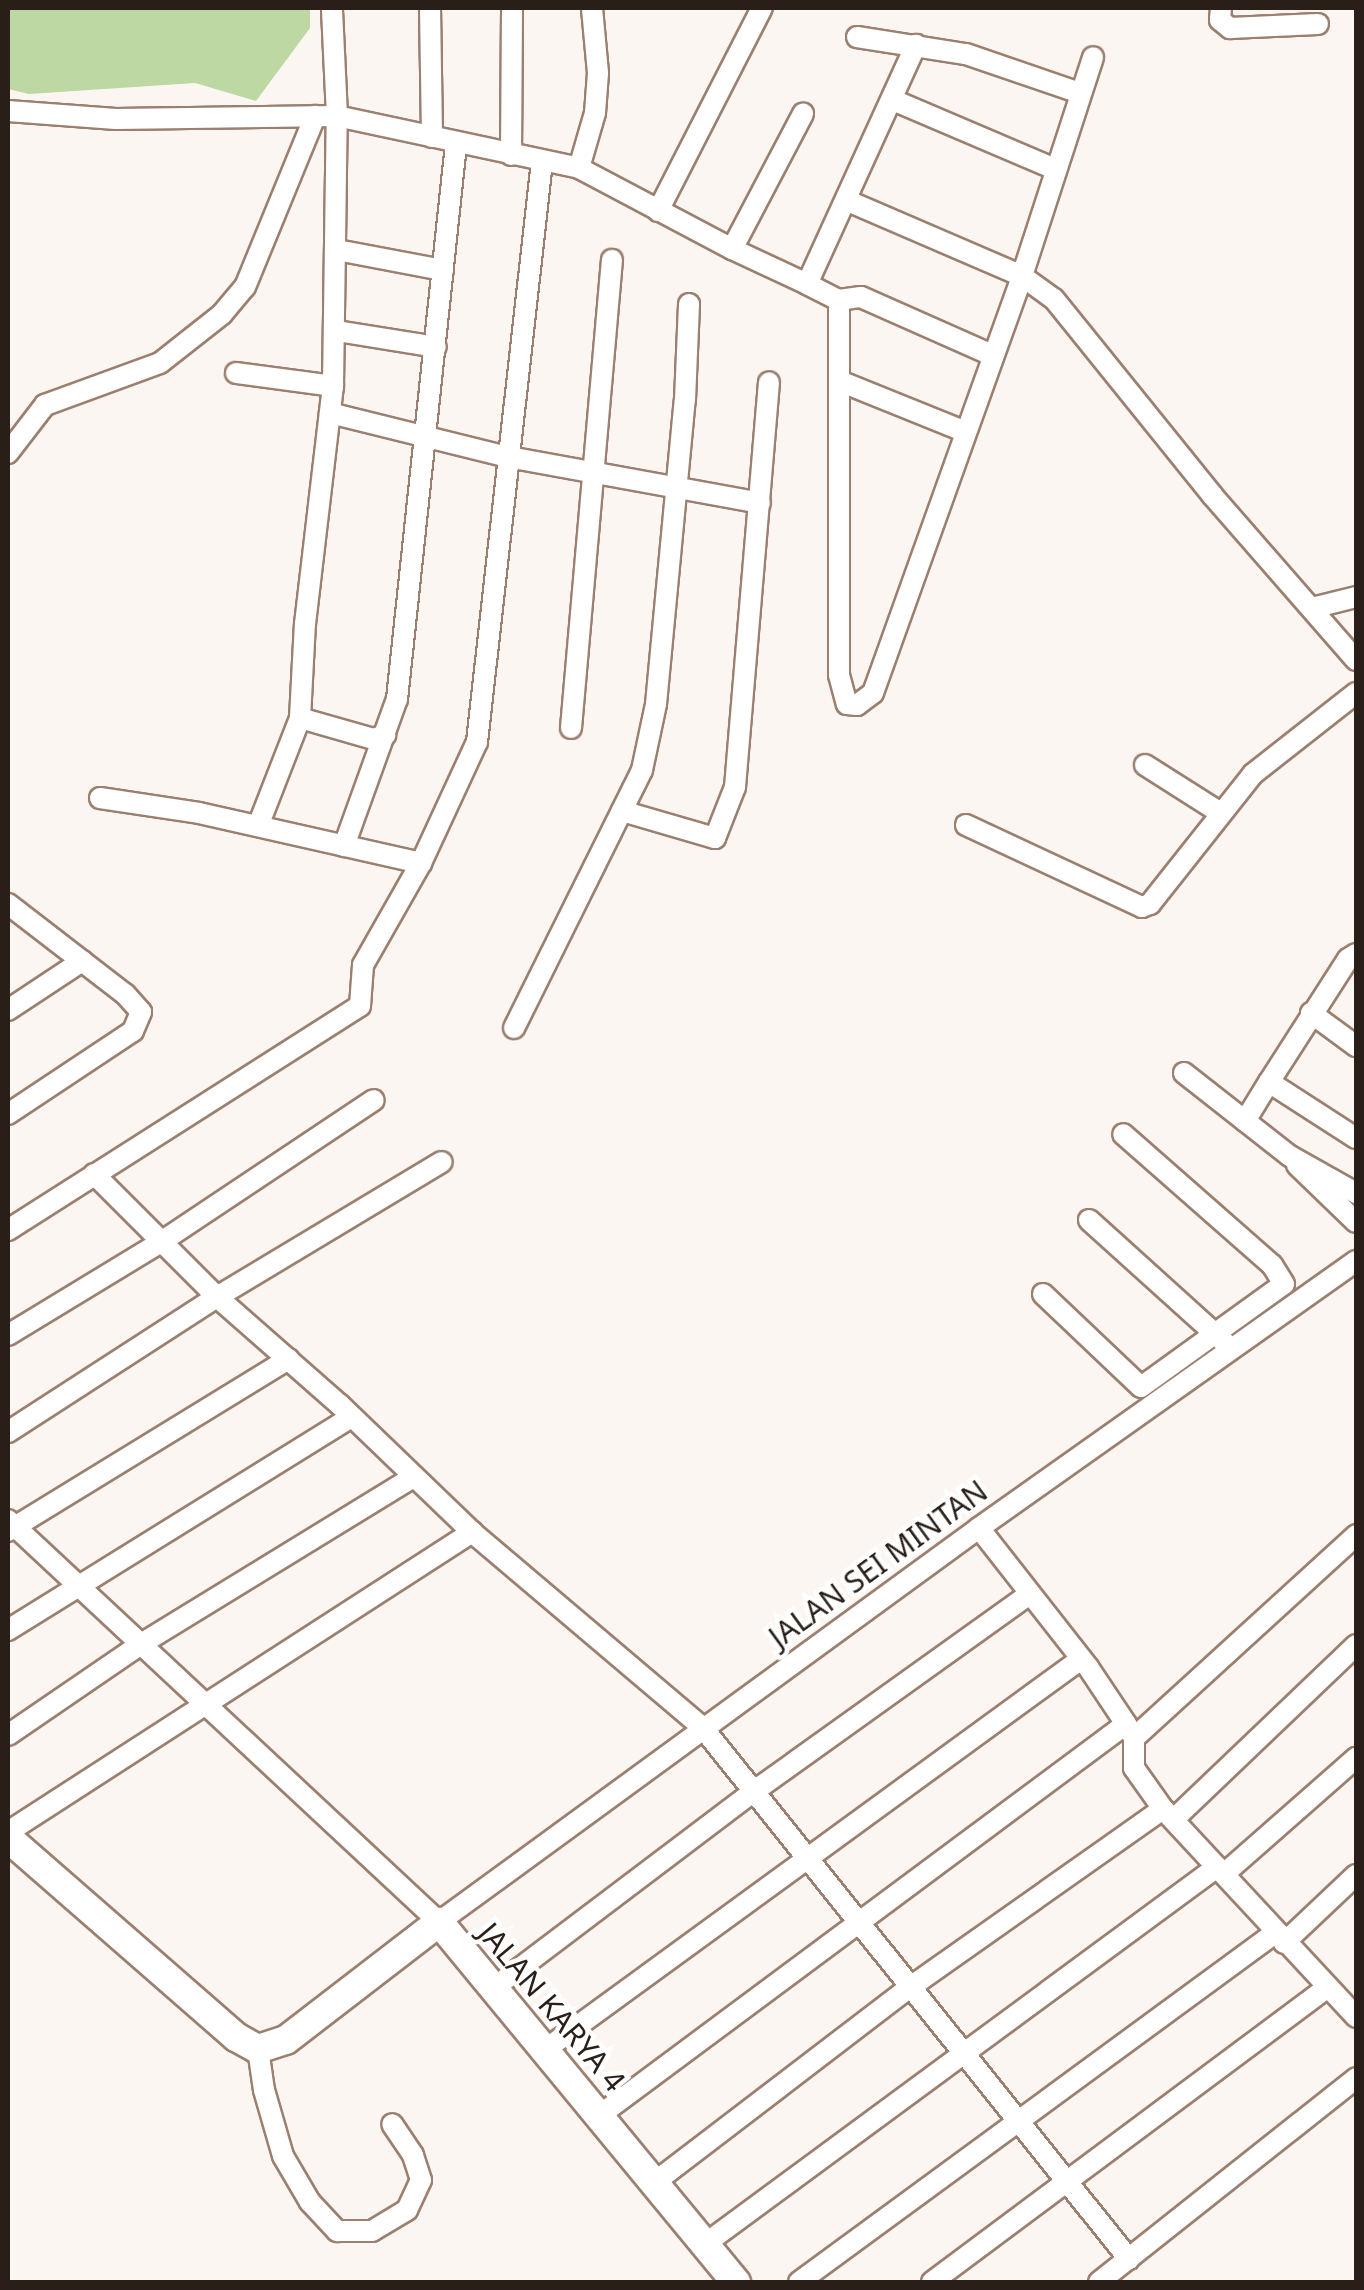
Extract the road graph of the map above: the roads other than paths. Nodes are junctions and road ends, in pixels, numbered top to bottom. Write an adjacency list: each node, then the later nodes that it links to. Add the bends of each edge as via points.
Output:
1 (332, 8): 16 (street)
2 (430, 8): 17 (street)
3 (512, 8): 19 (street)
4 (592, 8): 21 (street, via 598,73)
5 (762, 8): 24 (street)
6 (1221, 8): 7 (street, via 1220,20 1230,28)
7 (1318, 24)
8 (857, 36): 9 (street)
9 (916, 45): 11 (street, via 966,54); 12 (street)
10 (1094, 57): 11 (street)
11 (1080, 93): 22 (street)
12 (893, 100): 22 (street); 23 (street)
13 (8, 111): 15 (street, via 116,119)
14 (803, 114): 25 (street)
15 (315, 116): 16 (street); 43 (street, via 245,287 222,314 160,363 44,405)
16 (337, 116): 17 (street); 26 (street)
17 (432, 137): 18 (street)
18 (456, 144): 19 (street); 28 (street)
19 (512, 155): 20 (street)
20 (542, 162): 21 (street); 44 (street)
21 (579, 168): 24 (street)
22 (1054, 169): 29 (street)
23 (848, 200): 29 (street); 30 (street)
24 (658, 211): 25 (street)
25 (732, 249): 30 (street)
26 (337, 250): 28 (street); 33 (street)
27 (612, 260): 45 (street)
28 (444, 270): 34 (street)
29 (1022, 276): 35 (street); 49 (street, via 1054,299)
30 (807, 284): 31 (street)
31 (839, 300): 35 (street, via 861,298); 38 (street)
32 (689, 304): 46 (street)
33 (337, 331): 34 (street); 39 (street)
34 (436, 347): 42 (street)
35 (994, 356): 41 (street)
36 (236, 373): 39 (street)
37 (769, 382): 47 (street)
38 (842, 382): 41 (street); 41 (street, via 839,674 847,704 873,694)
39 (333, 386): 40 (street)
40 (330, 414): 42 (street); 52 (street)
41 (963, 432)
42 (427, 437): 44 (street); 54 (street, via 397,699)
43 (8, 453)
44 (508, 457): 45 (street); 62 (street, via 476,742)
45 (593, 472): 46 (street); 53 (street)
46 (677, 486): 47 (street); 57 (street, via 656,704 642,770)
47 (760, 504): 57 (street, via 736,787 722,825 716,838)
48 (1356, 597): 49 (street)
49 (1312, 608): 50 (street)
50 (1356, 660)
51 (1356, 693): 58 (street, via 1273,756)
52 (300, 718): 54 (street, via 359,736); 60 (street)
53 (570, 728)
54 (385, 736): 61 (street)
55 (1144, 765): 58 (street)
56 (100, 798): 60 (street)
57 (622, 811): 68 (street)
58 (1219, 812): 59 (street, via 1142,908)
59 (966, 825)
60 (258, 826): 61 (street)
61 (344, 846): 62 (street)
62 (421, 864): 79 (street, via 363,965 360,1006)
63 (8, 906): 65 (street)
64 (1356, 954): 67 (street)
65 (82, 961): 66 (street); 73 (street, via 137,1005 141,1020)
66 (8, 1010)
67 (1311, 1013): 69 (street); 71 (street)
68 (514, 1028)
69 (1356, 1046)
70 (1184, 1074): 74 (street)
71 (1269, 1082): 74 (street); 76 (street)
72 (374, 1100): 84 (street)
73 (8, 1114)
74 (1245, 1120): 77 (street)
75 (1123, 1134): 89 (street, via 1284,1280)
76 (1356, 1138)
77 (1290, 1156): 80 (street); 82 (street)
78 (442, 1162): 87 (street)
79 (94, 1174): 83 (street); 84 (street)
80 (1356, 1193)
81 (1088, 1220): 89 (street)
82 (1356, 1222)
83 (8, 1230)
84 (164, 1240): 87 (street); 88 (street)
85 (1356, 1262): 89 (street, JALAN SEI MINTAN)
86 (1043, 1294): 89 (street, via 1137,1386)
87 (217, 1297): 90 (street); 92 (street)
88 (8, 1335)
89 (1224, 1341): 95 (street, JALAN SEI MINTAN)
90 (289, 1359): 91 (street); 94 (street)
91 (351, 1417): 93 (street); 98 (street)
92 (8, 1432)
93 (414, 1478): 96 (street); 101 (street)
94 (10, 1526): 98 (street)
95 (979, 1528): 99 (street); 105 (street, JALAN SEI MINTAN)
96 (472, 1532): 104 (street); 105 (street)
97 (1356, 1534): 106 (street)
98 (77, 1586): 100 (street); 101 (street)
99 (1030, 1594): 103 (street); 109 (street)
100 (8, 1630)
101 (140, 1644): 104 (street); 107 (street)
102 (1356, 1645): 110 (street)
103 (1081, 1658): 106 (street); 112 (street)
104 (204, 1704): 111 (street); 115 (street)
105 (703, 1728): 109 (street); 115 (street, JALAN SEI MINTAN)
106 (1130, 1731): 110 (street, via 1134,1768); 116 (street)
107 (8, 1734)
108 (1356, 1758): 113 (street)
109 (753, 1792): 112 (street); 118 (street)
110 (1169, 1814): 113 (street); 119 (street)
111 (8, 1835): 122 (main road, via 236,2037)
112 (804, 1856): 116 (street); 123 (street)
113 (1221, 1871): 117 (street); 124 (street)
114 (1356, 1875): 117 (street)
115 (439, 1922): 118 (main road, JALAN KARYA 4); 122 (main road, JALAN KARYA 4, via 286,2040)
116 (860, 1926): 119 (street); 126 (street)
117 (1279, 1938): 120 (street); 127 (street)
118 (495, 1987): 123 (main road, JALAN KARYA 4)
119 (909, 1988): 124 (street); 129 (street)
120 (1342, 1992): 121 (street); 130 (street)
121 (1356, 2017)
122 (258, 2049): 128 (street, via 283,2156 337,2231 372,2231 406,2210 421,2180)
123 (546, 2049): 126 (main road, JALAN KARYA 4)
124 (962, 2054): 127 (street); 131 (street)
125 (1356, 2078): 132 (street)
126 (600, 2116): 129 (main road, JALAN KARYA 4)
127 (1015, 2121): 130 (street); 134 (street)
128 (392, 2124)
129 (655, 2182): 131 (main road, JALAN KARYA 4)
130 (1067, 2183): 132 (street); 135 (street)
131 (704, 2244): 133 (main road, JALAN KARYA 4)
132 (1129, 2259): 136 (street)
133 (736, 2282)
134 (799, 2282)
135 (932, 2282)
136 (1099, 2282)

